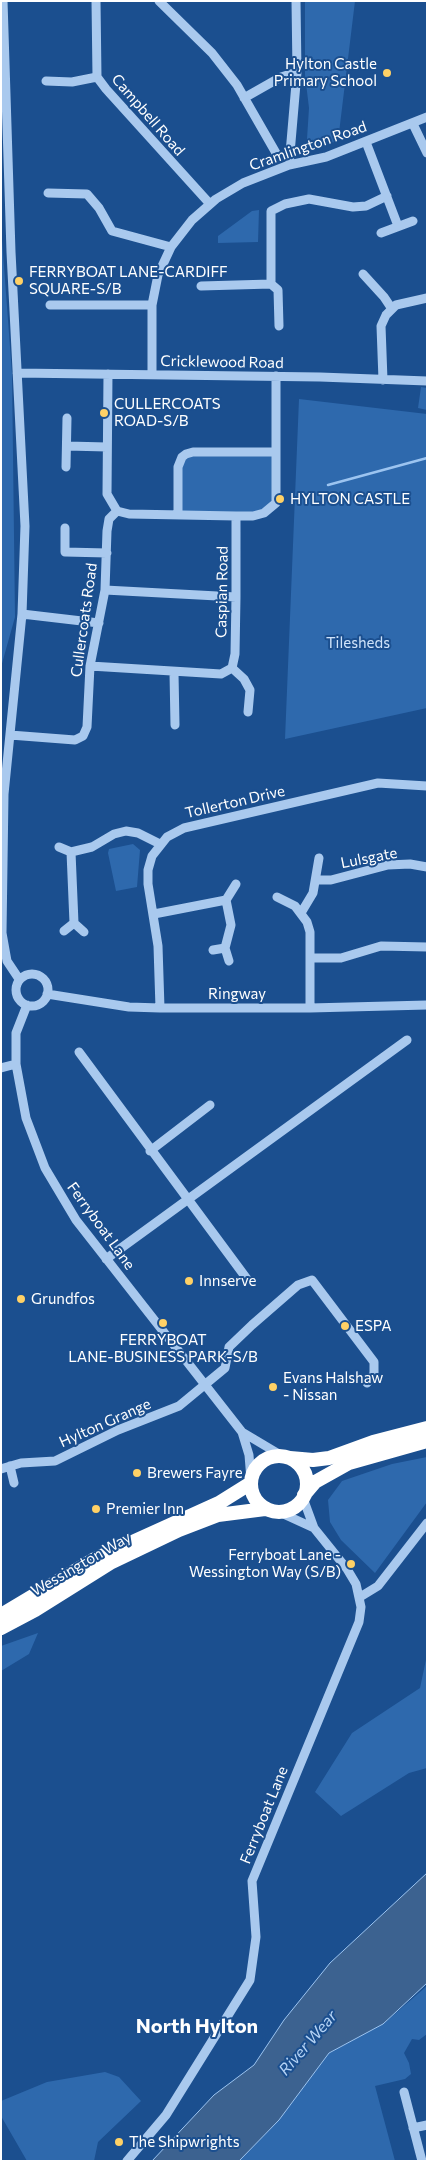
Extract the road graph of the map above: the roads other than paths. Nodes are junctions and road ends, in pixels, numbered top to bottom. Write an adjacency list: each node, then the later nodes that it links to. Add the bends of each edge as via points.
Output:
1 (3, 1): 30 (street)
2 (96, 1): 6 (street, Campbell Road)
3 (159, 1): 8 (street, via 212,53)
4 (296, 1): 5 (street)
5 (297, 72): 8 (street, via 281,77); 14 (street)
6 (98, 77): 7 (street, via 72,82); 17 (street, Campbell Road, via 106,90)
7 (46, 81)
8 (244, 98): 12 (street)
9 (427, 117): 10 (street, Cramlington Road)
10 (413, 124): 11 (street, Cramlington Road); 13 (street)
11 (366, 142): 14 (street, Cramlington Road, via 326,157); 16 (street)
12 (276, 153)
13 (427, 153)
14 (289, 165): 17 (street, Cramlington Road, via 243,183)
15 (48, 193): 21 (street, via 87,194 112,230)
16 (387, 196): 19 (street); 23 (street, via 366,206 352,207 309,199 271,211)
17 (210, 204): 21 (street, Cramlington Road)
18 (413, 221): 19 (street)
19 (398, 226): 20 (street)
20 (381, 233)
21 (171, 246): 27 (street, Cramlington Road, via 158,275)
22 (362, 274): 28 (street)
23 (271, 284): 24 (street); 29 (street, via 278,290)
24 (201, 286)
25 (427, 298): 28 (street, via 396,304)
26 (50, 305): 27 (street)
27 (152, 305): 32 (street, Cramlington Road)
28 (392, 309): 34 (street, via 381,326)
29 (279, 326)
30 (17, 373): 31 (street, Cricklewood Road); 48 (street, via 25,526)
31 (108, 374): 32 (street, Cricklewood Road); 38 (street)
32 (152, 374): 33 (street, Cricklewood Road)
33 (276, 376): 34 (street, Cricklewood Road); 39 (street)
34 (383, 380): 35 (street, Cricklewood Road)
35 (427, 381)
36 (67, 418): 37 (street)
37 (67, 446): 38 (street); 40 (street)
38 (107, 447): 41 (street, via 107,494)
39 (275, 452): 42 (street, via 186,454 178,467); 43 (street, via 276,503 264,513)
40 (66, 467)
41 (117, 510): 42 (street, via 129,514); 45 (street, Cullercoats Road, via 109,519)
42 (178, 514): 43 (street)
43 (236, 516): 47 (street, Caspian Road)
44 (65, 528): 45 (street, Cullercoats Road, via 65,552)
45 (107, 553): 46 (street, Cullercoats Road)
46 (105, 590): 47 (street); 49 (street, Cullercoats Road)
47 (236, 597): 51 (street, Caspian Road)
48 (22, 614): 49 (street); 55 (street)
49 (99, 623): 50 (street, Cullercoats Road)
50 (90, 666): 52 (street); 55 (street, Cullercoats Road, via 87,727 83,736 75,740)
51 (232, 668): 52 (street, via 221,674); 53 (street, via 250,690)
52 (174, 673): 54 (street)
53 (248, 712)
54 (175, 725)
55 (10, 735): 76 (street, via 2,831 2,933 7,961)
56 (427, 786): 57 (street, Tollerton Drive, via 394,783 354,788 184,828)
57 (160, 844): 59 (street, via 126,831); 67 (street, via 148,870)
58 (59, 847): 59 (street)
59 (71, 852): 68 (street)
60 (319, 858): 62 (street, Lulsgate)
61 (427, 867): 62 (street, Lulsgate, via 388,865 331,880)
62 (317, 880): 66 (street, Lulsgate, via 314,893)
63 (236, 884): 65 (street)
64 (277, 897): 66 (street)
65 (226, 900): 67 (street); 72 (street, via 231,925)
66 (301, 913): 74 (street, via 310,932)
67 (154, 914): 80 (street)
68 (74, 923): 69 (street); 70 (street)
69 (64, 931)
70 (84, 932)
71 (427, 947): 74 (street, via 381,946 340,958)
72 (225, 948): 73 (street); 75 (street)
73 (213, 950)
74 (310, 958): 81 (street)
75 (229, 961)
76 (19, 979): 77 (street, via 26,974 39,975 46,983); 79 (street, via 16,993)
77 (47, 994): 79 (street, via 37,1004); 80 (street, Ringway, via 128,1007)
78 (427, 1004): 81 (street, Ringway)
79 (27, 1005): 84 (street, Ferryboat Lane, via 16,1032)
80 (160, 1008): 81 (street, Ringway)
81 (310, 1008)
82 (407, 1040): 88 (street, via 260,1149)
83 (79, 1052): 87 (street)
84 (16, 1064): 85 (street); 89 (street, Ferryboat Lane, via 26,1118 45,1168 76,1220)
85 (1, 1068)
86 (210, 1105): 87 (street)
87 (150, 1151): 88 (street)
88 (187, 1198): 89 (street); 90 (street)
89 (106, 1259): 92 (street, Ferryboat Lane)
90 (247, 1279)
91 (368, 1383): 92 (street, Hylton Grange, via 374,1374 374,1362 312,1280 298,1285 229,1347 225,1368)
92 (204, 1384): 94 (street, Ferryboat Lane); 97 (street, Hylton Grange, via 179,1406 118,1430 55,1461)
93 (427, 1428): 96 (highway, Wessington Way, via 329,1458)
94 (242, 1432): 96 (street, Ferryboat Lane); 99 (street, Ferryboat Lane, via 249,1456)
95 (427, 1441): 100 (highway, Wessington Way, via 349,1463 322,1478)
96 (287, 1457): 99 (highway, Wessington Way, via 275,1456 264,1460 254,1470); 100 (highway, via 304,1472)
97 (5, 1468): 98 (street, Hylton Grange)
98 (14, 1482)
99 (251, 1482): 101 (highway, via 256,1500); 105 (highway, Wessington Way, via 219,1503 93,1560)
100 (304, 1496): 101 (highway, Wessington Way, via 288,1510); 103 (street, Ferryboat Lane)
101 (272, 1510): 103 (street, Ferryboat Lane); 106 (highway, Wessington Way, via 218,1515 179,1530 110,1563)
102 (427, 1523): 104 (street, via 378,1586)
103 (314, 1528): 104 (street, Ferryboat Lane, via 347,1569)
104 (360, 1597): 110 (street, Ferryboat Lane, via 359,1622 252,1881 256,1937 250,1980 166,2115)
105 (1, 1615)
106 (1, 1628)
107 (404, 2092): 109 (street)
108 (427, 2125): 109 (street)
109 (413, 2128): 111 (street)
110 (127, 2161)
111 (422, 2161)

